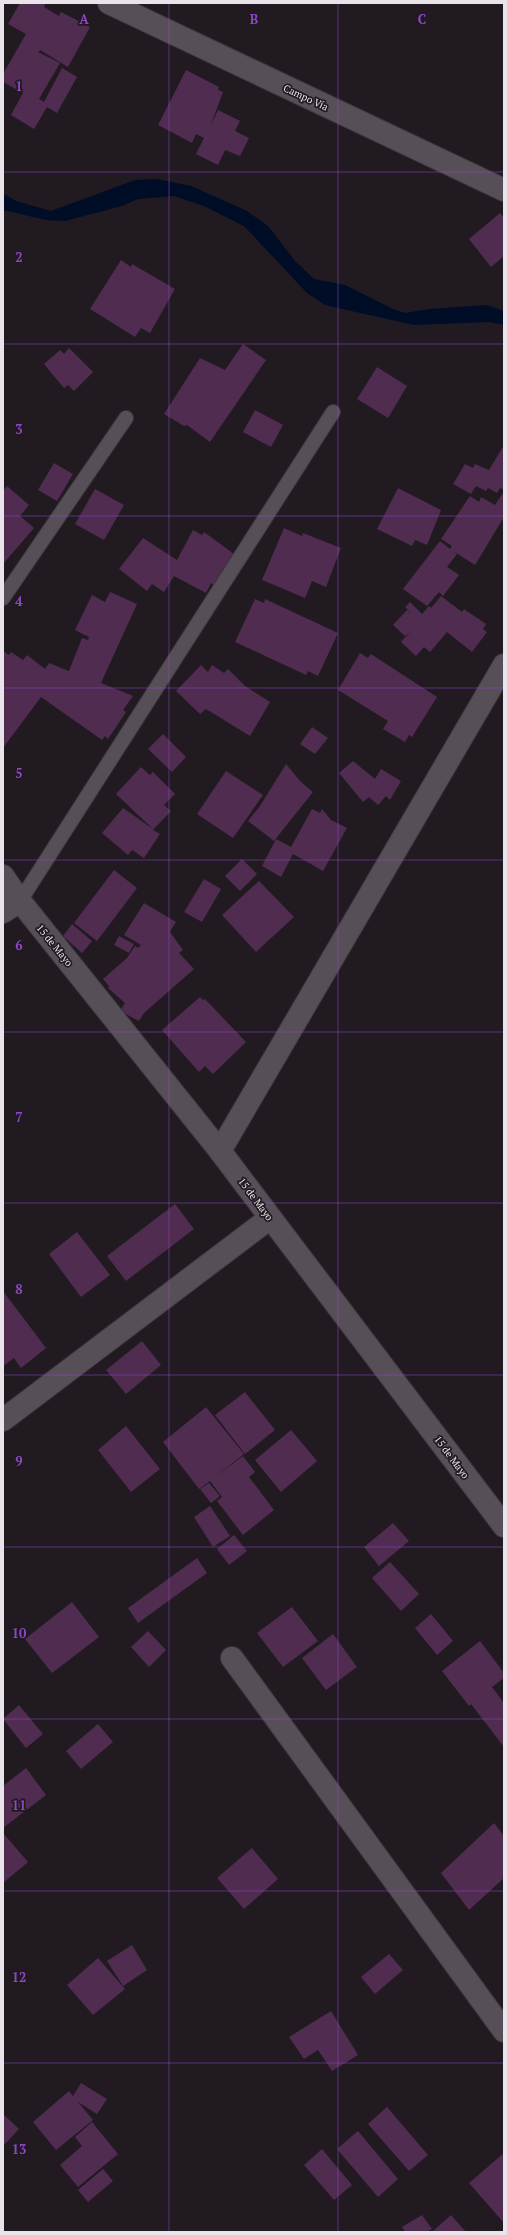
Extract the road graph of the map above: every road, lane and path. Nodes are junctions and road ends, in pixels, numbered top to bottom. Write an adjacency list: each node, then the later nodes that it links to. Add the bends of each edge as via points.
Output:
1 (109, 3): 2 (street, Campo Vía)
2 (504, 190)
3 (333, 412): 8 (lane)
4 (126, 418): 5 (lane)
5 (3, 598)
6 (504, 665): 9 (street)
7 (3, 876): 8 (street, 15 de Mayo)
8 (12, 907): 9 (street, 15 de Mayo)
9 (220, 1151): 10 (street, 15 de Mayo)
10 (270, 1218): 11 (street); 12 (street, 15 de Mayo)
11 (3, 1420)
12 (504, 1526)
13 (232, 1658): 14 (street)
14 (504, 2031)

